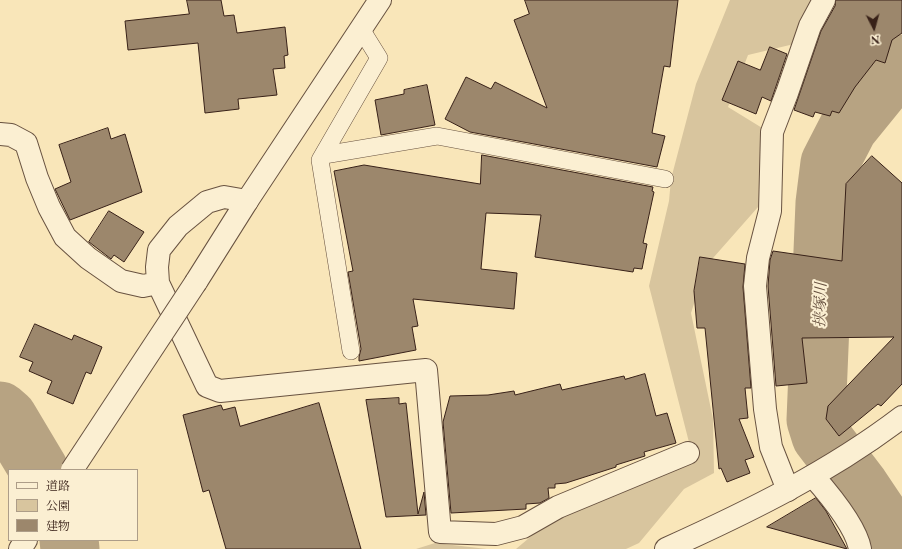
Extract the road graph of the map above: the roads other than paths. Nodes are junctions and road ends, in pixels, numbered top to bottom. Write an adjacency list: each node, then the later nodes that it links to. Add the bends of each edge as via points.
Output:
1 (380, 0): 3 (street)
2 (824, 0): 16 (street, via 810,26 772,132 770,211 758,258 755,286 767,424 771,446)
3 (361, 29): 7 (lane, via 379,58); 9 (street)
4 (0, 134): 5 (street, via 11,135)
5 (26, 143): 6 (street); 10 (street, via 49,207 65,237 88,258 121,281 143,286)
6 (0, 147)
7 (324, 155): 8 (lane, via 437,136); 11 (lane, via 320,160)
8 (666, 179)
9 (247, 201): 10 (street, via 224,198 207,202 178,226 159,250); 14 (street, bridge)
10 (158, 283): 13 (street, via 207,386 220,391 426,370 440,532 496,534 523,527 558,507)
11 (351, 351)
12 (902, 417): 15 (street)
13 (688, 453)
14 (73, 469)
15 (817, 473): 16 (street); 18 (street, via 848,521)
16 (788, 490): 17 (street, via 734,519)
17 (666, 549)
18 (860, 549)

